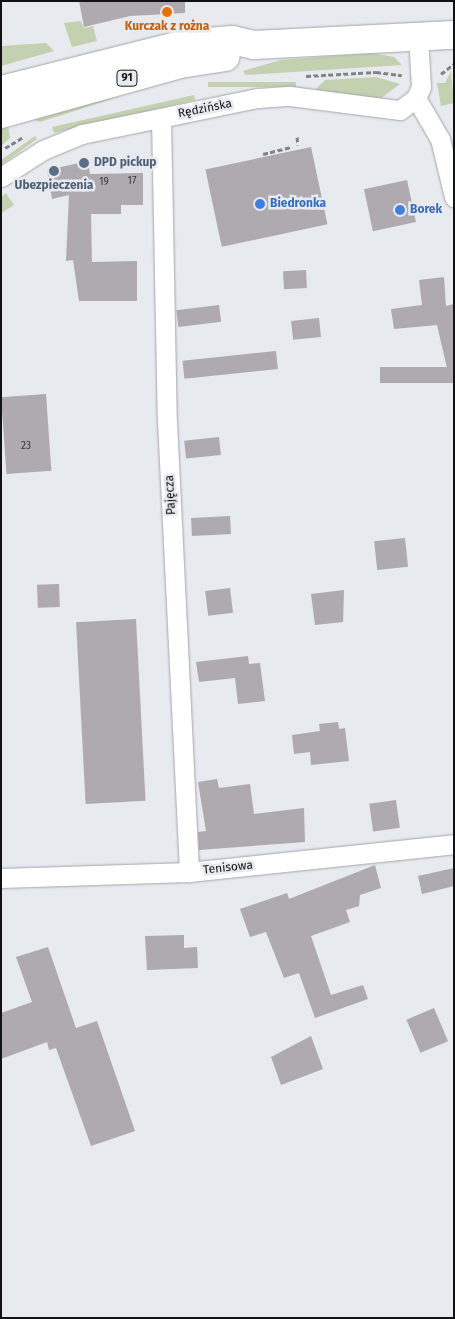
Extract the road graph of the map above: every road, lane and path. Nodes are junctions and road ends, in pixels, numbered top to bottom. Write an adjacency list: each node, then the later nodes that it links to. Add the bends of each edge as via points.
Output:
1 (454, 35): 2 (main road, 91)
2 (418, 36): 3 (main road, 91); 7 (street, via 421,87)
3 (254, 46): 6 (main road, 91, via 232,40 177,45); 8 (main road, 91, via 235,55 180,64)
4 (454, 64): 5 (path)
5 (441, 74)
6 (1, 90)
7 (416, 98): 9 (street, Rędzińska, via 400,110 290,96 258,98); 17 (street, via 440,139)
8 (1, 114)
9 (161, 118): 16 (street, Rędzińska, via 62,141); 19 (street, Pajęcza, via 167,421)
10 (296, 136): 12 (path)
11 (22, 137): 14 (path)
12 (298, 145)
13 (292, 147): 15 (path)
14 (1, 151)
15 (263, 154)
16 (1, 178)
17 (454, 197)
18 (454, 844): 19 (street, Tenisowa)
19 (189, 872): 20 (street, Tenisowa)
20 (1, 878)

